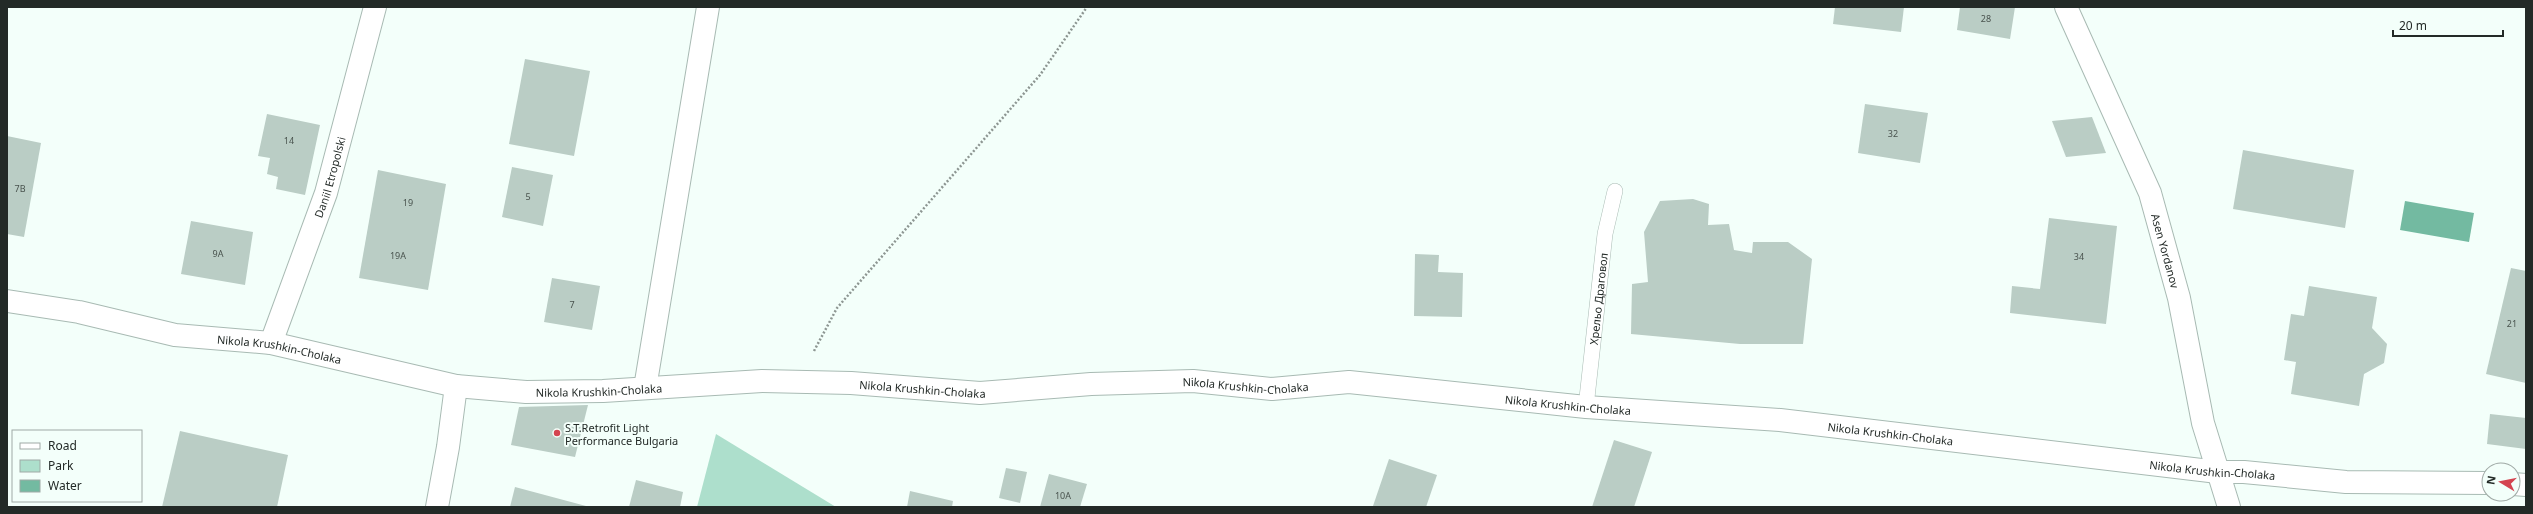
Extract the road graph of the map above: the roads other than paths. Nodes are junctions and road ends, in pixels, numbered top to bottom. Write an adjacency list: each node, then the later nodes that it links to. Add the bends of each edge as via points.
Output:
1 (375, 7): 6 (street, Daniil Etropolski, via 326,193)
2 (708, 7): 8 (street)
3 (2066, 7): 10 (street, Asen Yordanov, via 2150,192 2179,298 2203,423)
4 (1615, 191): 9 (lane, Хрельо Драговол, via 1605,234)
5 (7, 301): 6 (street, Nikola Krushkin-Cholaka, via 79,312 175,334)
6 (272, 343): 7 (street, Nikola Krushkin-Cholaka)
7 (456, 386): 8 (street, Nikola Krushkin-Cholaka, via 526,392); 12 (street)
8 (645, 388): 9 (street, Nikola Krushkin-Cholaka, via 762,381 851,383 980,393 1091,384 1186,381 1272,390 1349,382)
9 (1586, 407): 10 (street, Nikola Krushkin-Cholaka, via 1780,420)
10 (2218, 472): 11 (street, Nikola Krushkin-Cholaka, via 2244,472 2346,482); 13 (street, Asen Yordanov)
11 (2481, 483)
12 (437, 507)
13 (2229, 507)

